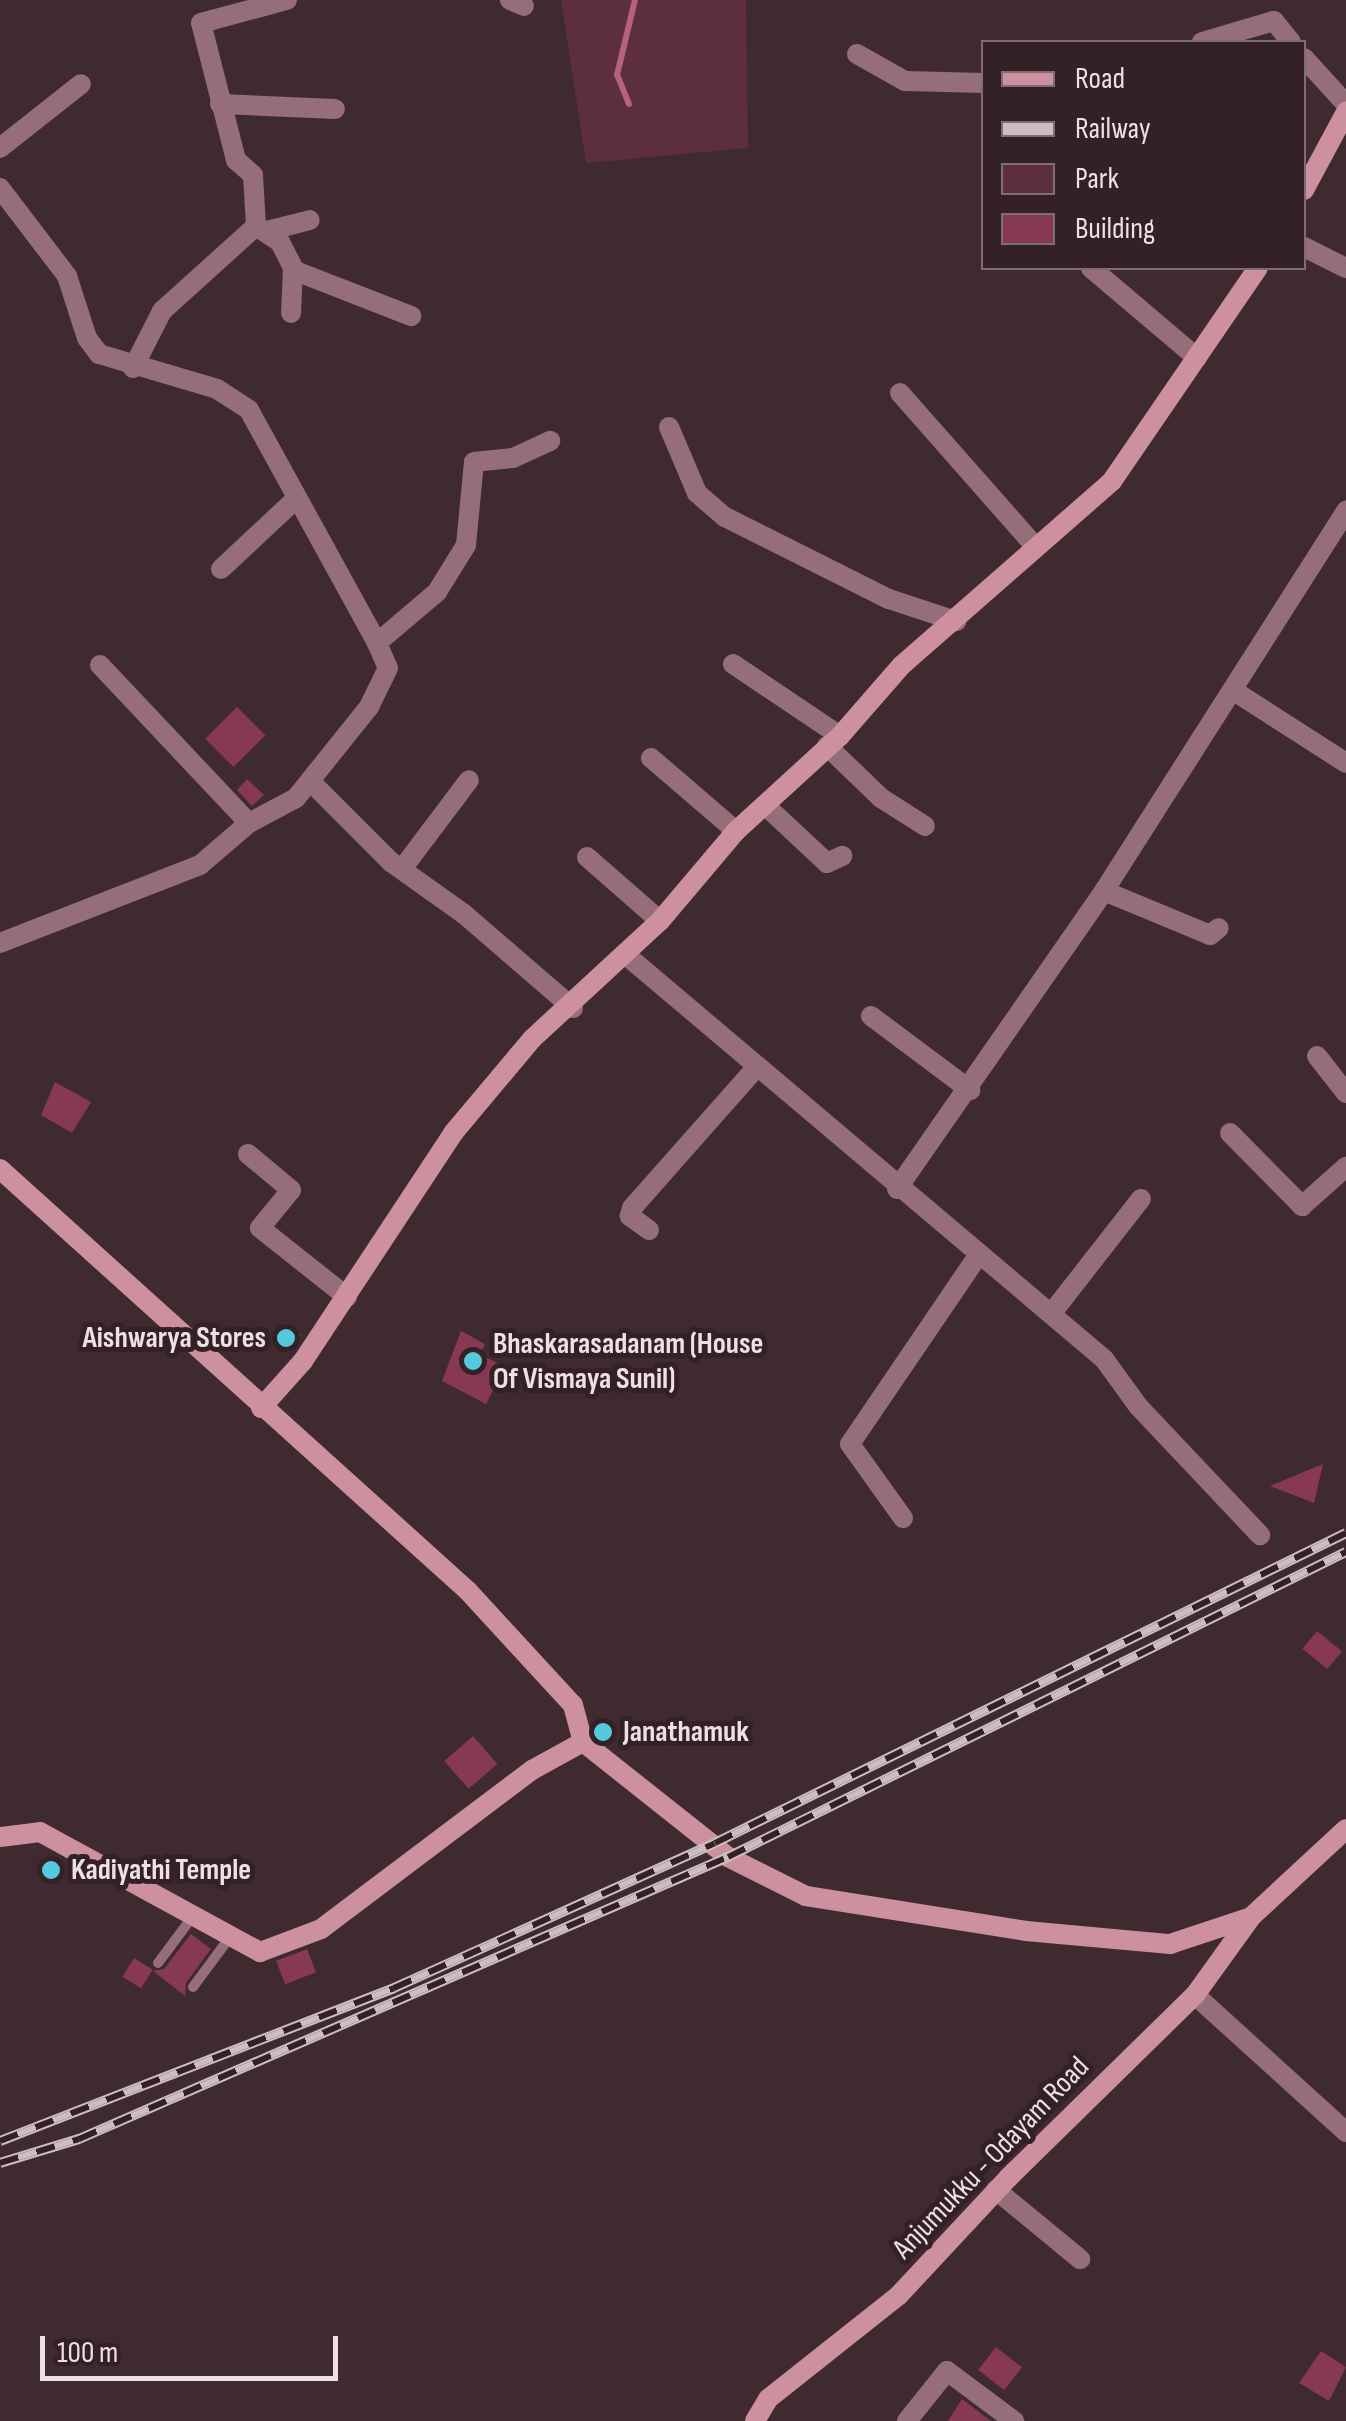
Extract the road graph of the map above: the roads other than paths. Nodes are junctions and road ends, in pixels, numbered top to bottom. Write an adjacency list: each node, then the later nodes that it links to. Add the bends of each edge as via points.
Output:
1 (287, 0): 8 (street, via 202,23)
2 (1209, 40): 3 (street, via 1274,21)
3 (1290, 40)
4 (856, 54): 6 (street, via 905,81)
5 (1306, 60): 9 (street)
6 (981, 83)
7 (81, 84): 12 (street)
8 (220, 104): 10 (street); 16 (street, via 236,160 253,175)
9 (1346, 104)
10 (335, 108)
11 (1346, 112): 13 (main road)
12 (0, 148)
13 (1306, 186)
14 (0, 188): 25 (street, via 67,276 90,344 106,359)
15 (310, 220): 16 (street)
16 (262, 229): 19 (street); 25 (street, via 162,311)
17 (1306, 249): 18 (street)
18 (1346, 268)
19 (293, 270): 22 (street); 23 (street)
20 (1093, 270): 24 (street)
21 (1257, 270): 24 (main road)
22 (291, 313)
23 (412, 316)
24 (1197, 358): 31 (main road, via 1112,481)
25 (133, 368): 29 (street, via 217,389 248,410)
26 (900, 393): 31 (street)
27 (669, 428): 33 (street, via 697,493 725,518 889,599)
28 (550, 441): 34 (street, via 512,458 474,462 466,545 437,592)
29 (298, 498): 32 (street); 34 (street)
30 (1346, 512): 37 (street)
31 (1036, 546): 33 (main road)
32 (222, 569)
33 (956, 621): 38 (main road, via 902,665)
34 (377, 643): 42 (street, via 388,668 369,707)
35 (733, 664): 38 (street)
36 (100, 665): 44 (street)
37 (1234, 690): 40 (street); 50 (street)
38 (833, 741): 43 (main road); 45 (street, via 881,798)
39 (651, 758): 46 (street)
40 (1346, 763)
41 (469, 780): 49 (street)
42 (310, 781): 44 (street, via 296,798); 49 (street)
43 (765, 806): 46 (main road); 47 (street, via 827,863)
44 (249, 823): 53 (street, via 200,865)
45 (924, 826)
46 (736, 831): 51 (main road)
47 (842, 856)
48 (587, 858): 51 (street)
49 (402, 869): 55 (street)
50 (1104, 892): 52 (street, via 1210,935); 59 (street)
51 (660, 921): 54 (main road)
52 (1219, 928)
53 (0, 943)
54 (626, 955): 55 (main road); 58 (street)
55 (573, 1008): 69 (main road, via 532,1040 454,1132)
56 (871, 1016): 59 (street)
57 (1318, 1056): 60 (street)
58 (755, 1069): 65 (street); 67 (street, via 632,1208 630,1216)
59 (970, 1090): 65 (street)
60 (1346, 1093)
61 (1230, 1133): 63 (street, via 1302,1206)
62 (248, 1154): 69 (street, via 291,1190 260,1228)
63 (1346, 1167)
64 (0, 1169): 71 (main road)
65 (898, 1189): 68 (street)
66 (1141, 1199): 70 (street)
67 (649, 1230)
68 (978, 1256): 70 (street); 72 (street, via 850,1444)
69 (346, 1297): 71 (main road)
70 (1051, 1314): 73 (street, via 1104,1359 1138,1406)
71 (261, 1408): 74 (main road, via 468,1590 573,1705)
72 (904, 1518)
73 (1260, 1535)
74 (583, 1742): 78 (main road, via 728,1856 806,1896 1026,1931 1170,1944); 79 (main road, via 532,1770 321,1929 260,1952)
75 (1346, 1829): 78 (main road)
76 (0, 1837): 77 (main road, via 40,1832)
77 (194, 1916): 79 (main road); 80 (lane)
78 (1251, 1918): 82 (main road, Anjumukku - Odayam Road)
79 (230, 1937): 81 (lane)
80 (158, 1964)
81 (192, 1986)
82 (1196, 1996): 83 (street); 84 (main road, Anjumukku - Odayam Road)
83 (1346, 2132)
84 (996, 2190): 85 (street); 86 (main road, Anjumukku - Odayam Road, via 899,2295 768,2399)
85 (1080, 2258)
86 (755, 2421)
87 (906, 2421): 88 (street, via 947,2370)
88 (1014, 2421)

